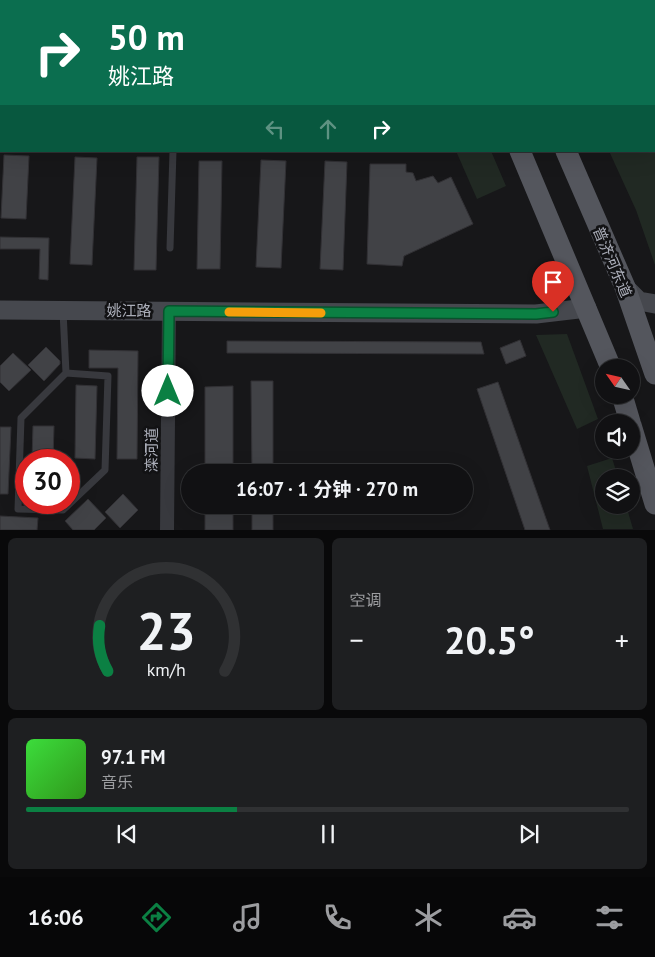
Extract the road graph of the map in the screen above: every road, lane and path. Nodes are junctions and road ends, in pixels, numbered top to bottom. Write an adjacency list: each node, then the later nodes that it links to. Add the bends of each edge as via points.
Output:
1 (173, 152): 4 (lane)
2 (520, 152): 7 (main road)
3 (566, 152): 5 (main road, 普济河东道)
4 (170, 248)
5 (625, 287): 6 (street, via 639,301); 11 (main road, 普济河东道)
6 (655, 304)
7 (587, 308): 10 (street, 姚江路, via 536,314); 12 (main road)
8 (0, 310): 9 (street, 姚江路)
9 (63, 311): 10 (street, 姚江路); 13 (lane)
10 (169, 311): 17 (street, 滦河道)
11 (651, 344): 14 (main road, 普济河东道)
12 (607, 359)
13 (66, 372): 13 (lane, via 21,418 18,509 63,510 105,470 108,376)
14 (655, 374)
15 (640, 454): 16 (main road)
16 (655, 504)
17 (168, 530)

